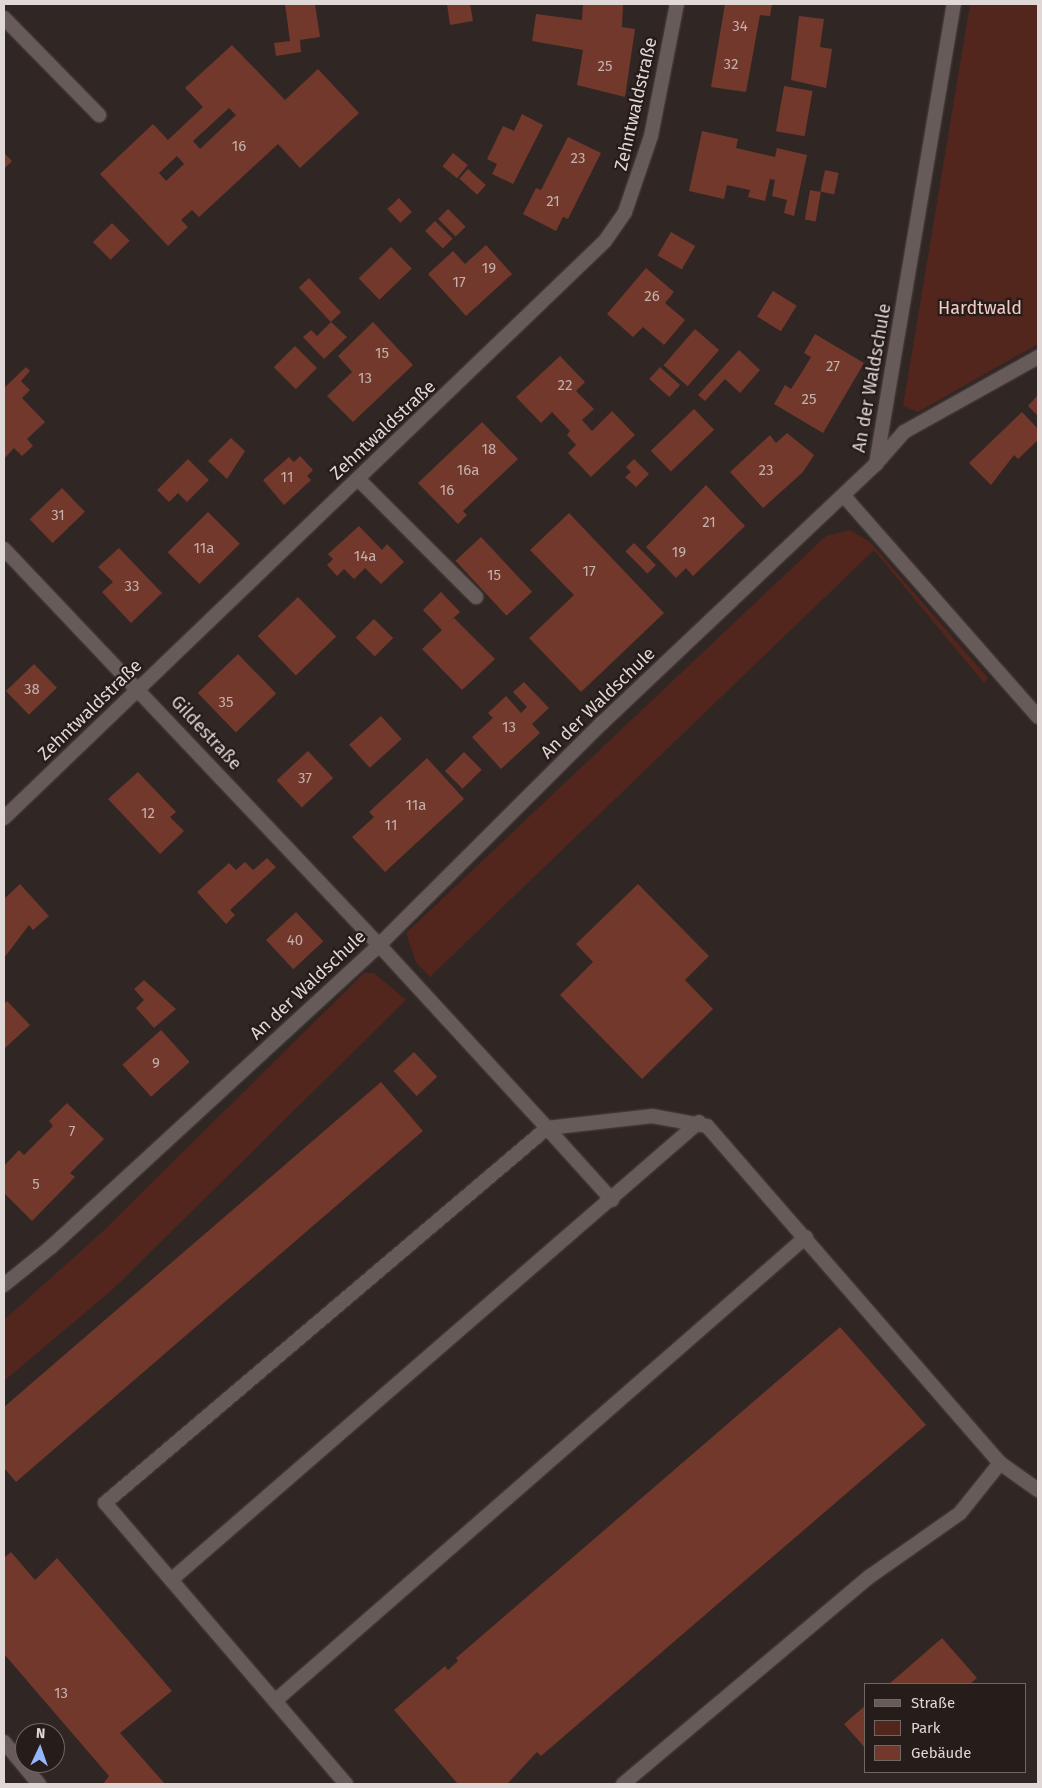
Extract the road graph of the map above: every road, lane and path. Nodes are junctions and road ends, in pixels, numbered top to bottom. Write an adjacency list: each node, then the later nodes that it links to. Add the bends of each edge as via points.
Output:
1 (677, 4): 7 (street, Zehntwaldstraße, via 652,136 626,212 580,270)
2 (954, 4): 6 (street, An der Waldschule)
3 (4, 18): 4 (street)
4 (99, 116)
5 (1038, 357): 6 (street, via 904,432)
6 (876, 464): 8 (street, An der Waldschule)
7 (358, 479): 10 (street); 11 (street, Zehntwaldstraße)
8 (844, 496): 12 (street); 14 (street, An der Waldschule, via 602,723)
9 (4, 549): 11 (street, Gildestraße)
10 (476, 597)
11 (139, 688): 13 (street, Zehntwaldstraße); 14 (street, Gildestraße)
12 (1038, 717)
13 (4, 818)
14 (379, 945): 16 (street, Gildestraße); 19 (street, An der Waldschule, via 51,1247)
15 (699, 1122): 16 (street, via 652,1116); 17 (street); 18 (street, via 734,1152)
16 (547, 1128): 17 (street, Gildestraße); 22 (street, via 105,1503)
17 (612, 1200): 22 (street)
18 (806, 1237): 20 (street); 23 (street)
19 (4, 1285)
20 (1000, 1463): 21 (street); 27 (street, via 960,1513 868,1577)
21 (1038, 1490)
22 (170, 1580): 23 (street)
23 (275, 1701): 26 (street)
24 (4, 1742): 25 (street)
25 (39, 1784)
26 (346, 1784)
27 (623, 1784)

